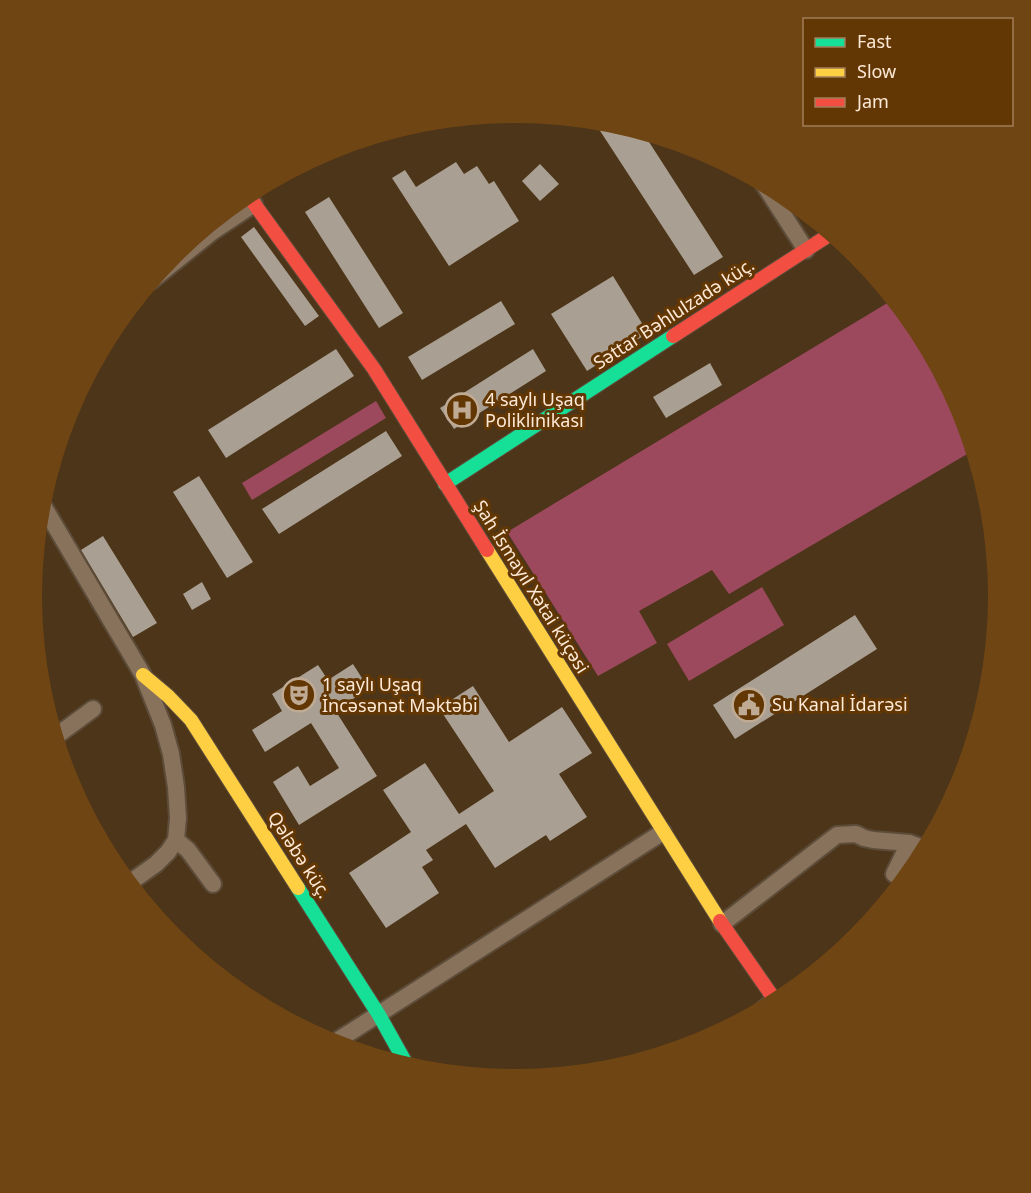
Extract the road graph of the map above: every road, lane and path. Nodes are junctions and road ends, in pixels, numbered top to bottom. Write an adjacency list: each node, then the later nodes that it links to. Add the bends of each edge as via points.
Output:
1 (774, 200): 4 (street)
2 (253, 202): 5 (street, Şah İsmayıl Xətai küçəsi, via 374,369)
3 (824, 238): 4 (street, Səttar Bəhlulzadə küç.)
4 (806, 250): 5 (street, Səttar Bəhlulzadə küç.)
5 (445, 484): 10 (street, Şah İsmayıl Xətai küçəsi)
6 (49, 516): 7 (street)
7 (143, 675): 11 (street, via 171,754 178,818); 19 (street, Qələbə küç., via 171,697 191,720)
8 (93, 709): 9 (street)
9 (62, 732)
10 (663, 832): 17 (street, Şah İsmayıl Xətai küçəsi); 19 (street)
11 (176, 840): 15 (street, via 162,858); 16 (street)
12 (909, 843): 13 (street); 14 (street); 17 (street, via 873,840 856,834 837,835)
13 (918, 846)
14 (894, 874)
15 (135, 878)
16 (213, 884)
17 (722, 924): 18 (street, Şah İsmayıl Xətai küçəsi)
18 (772, 995)
19 (379, 1015): 20 (street); 21 (street, Qələbə küç.)
20 (343, 1037)
21 (402, 1056)

